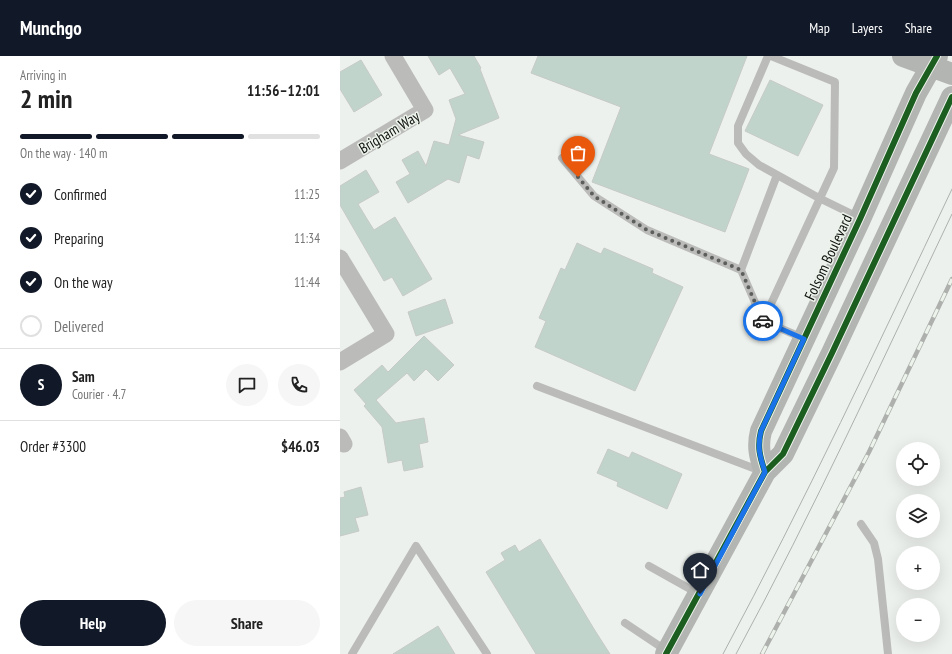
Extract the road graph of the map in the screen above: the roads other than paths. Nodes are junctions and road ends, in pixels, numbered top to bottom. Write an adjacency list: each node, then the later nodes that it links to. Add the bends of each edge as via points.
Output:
1 (393, 56): 9 (street, Brigham Way, via 425,110)
2 (768, 56): 10 (lane, via 738,126 738,143 759,165)
3 (771, 56): 11 (lane, via 834,82 834,168)
4 (903, 56): 5 (main road)
5 (934, 61): 6 (main road); 12 (main road, Folsom Boulevard, via 916,93)
6 (952, 74)
7 (952, 97): 19 (main road, via 783,454)
8 (562, 158): 14 (lane, via 594,196 647,230)
9 (340, 161)
10 (777, 175): 11 (lane); 14 (lane)
11 (819, 198): 12 (lane); 15 (lane)
12 (860, 219): 16 (main road, Folsom Boulevard)
13 (340, 258): 17 (street, via 386,334)
14 (741, 270): 15 (lane)
15 (763, 321): 16 (lane)
16 (804, 339): 19 (main road, Folsom Boulevard, via 761,431 758,443)
17 (340, 362)
18 (537, 386): 19 (lane)
19 (765, 472): 22 (main road)
20 (861, 524): 27 (lane, via 874,543 878,559)
21 (649, 566): 22 (lane)
22 (700, 594): 24 (main road)
23 (625, 623): 24 (lane)
24 (667, 653)
25 (352, 654): 26 (lane, via 416,546)
26 (487, 654)
27 (888, 654)

